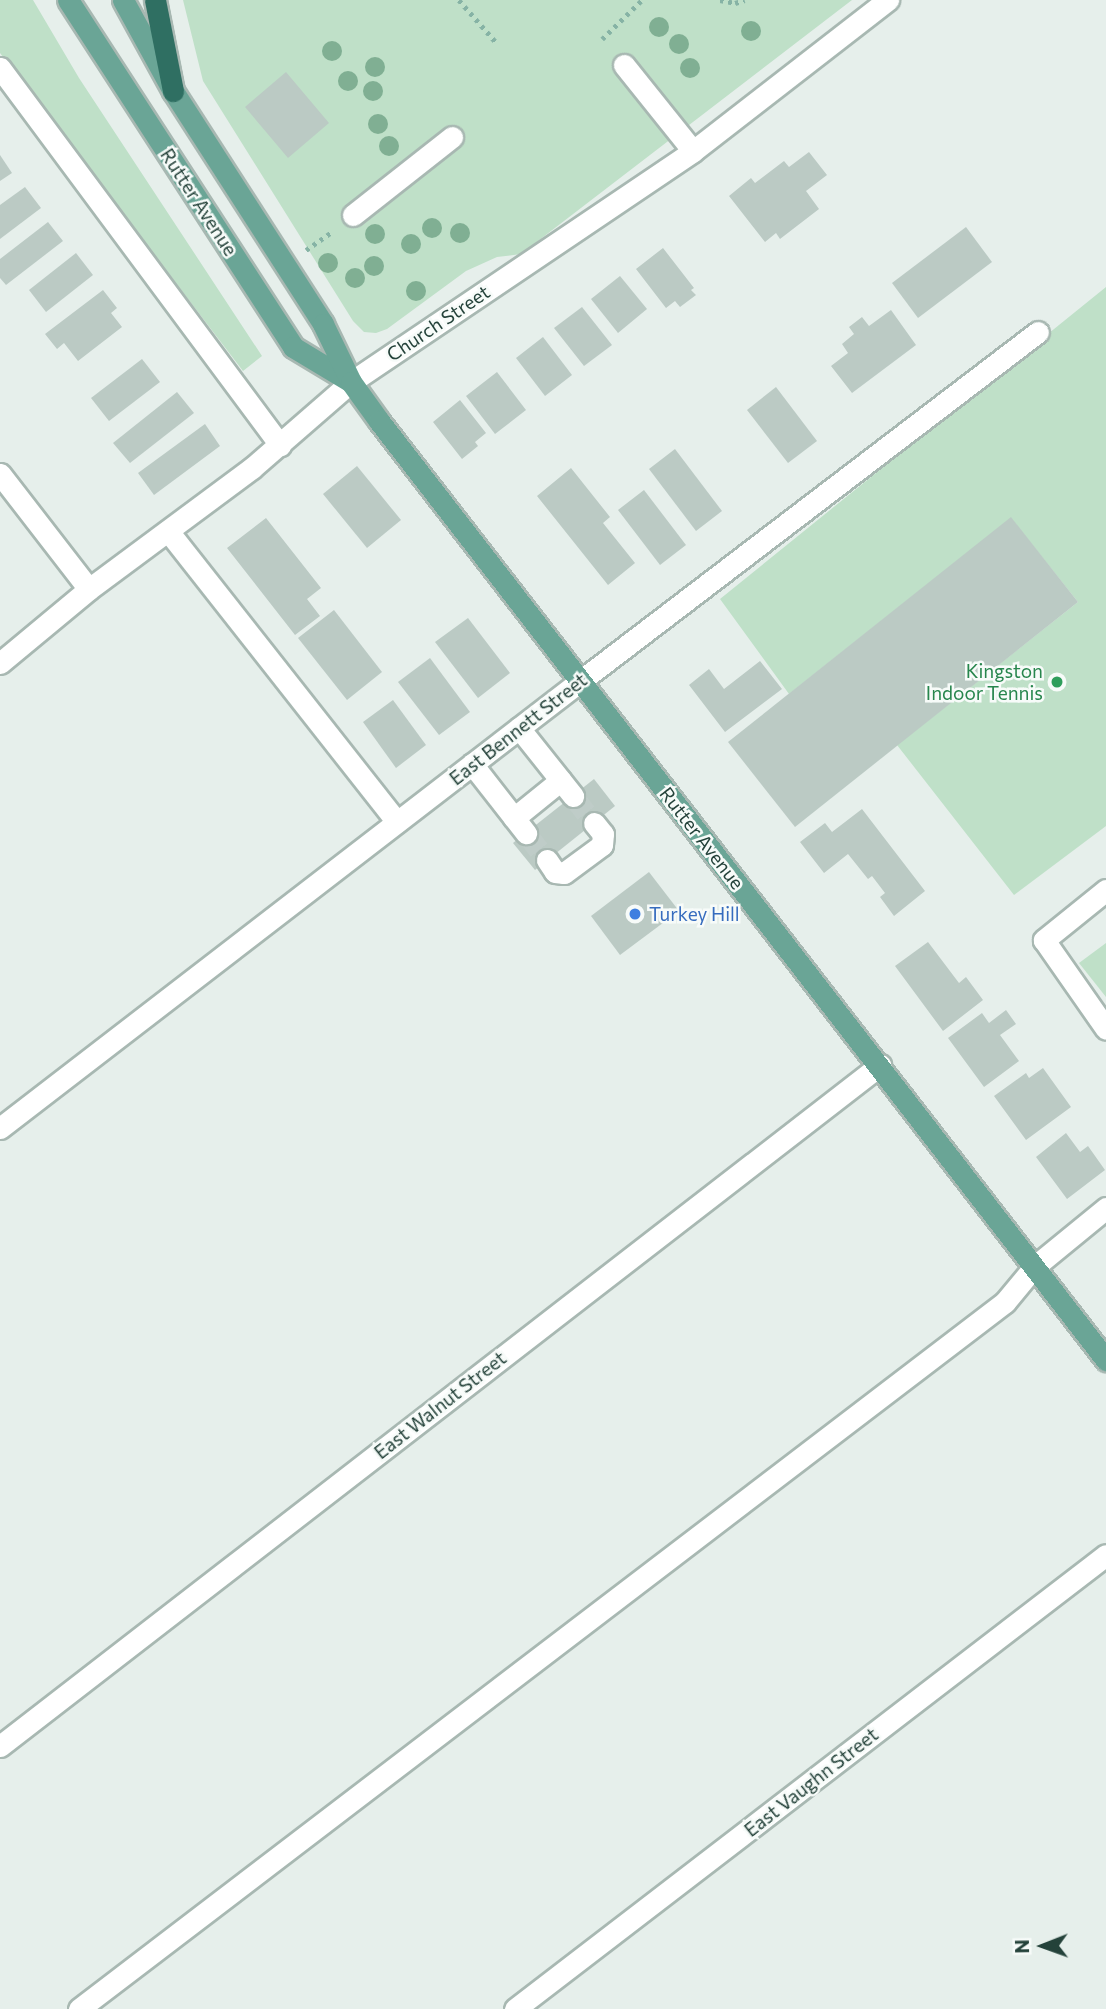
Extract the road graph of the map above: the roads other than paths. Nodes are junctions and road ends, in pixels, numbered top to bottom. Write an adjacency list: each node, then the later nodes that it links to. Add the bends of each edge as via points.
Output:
1 (68, 0): 12 (main road, Rutter Avenue, via 293,347)
2 (123, 0): 7 (main road, Rutter Avenue)
3 (155, 0): 7 (highway)
4 (888, 0): 9 (street, Church Street)
5 (624, 65): 9 (street)
6 (0, 68): 13 (street)
7 (173, 91): 12 (main road, Rutter Avenue, via 323,324)
8 (452, 137): 10 (street)
9 (693, 151): 12 (street, Church Street)
10 (353, 215)
11 (1038, 332): 18 (street, East Bennett Street)
12 (351, 382): 13 (street, Church Street); 18 (main road, Rutter Avenue)
13 (280, 445): 15 (street, Church Street)
14 (0, 474): 16 (street)
15 (168, 531): 16 (street, Church Street); 21 (street)
16 (89, 589): 17 (street, Church Street)
17 (0, 663)
18 (579, 681): 19 (street, East Bennett Street); 26 (main road, Rutter Avenue)
19 (519, 728): 20 (street, East Bennett Street); 20 (street, via 567,788 520,826)
20 (472, 764): 21 (street, East Bennett Street)
21 (397, 822): 27 (street, East Bennett Street)
22 (594, 823): 23 (street, via 603,834 602,845 564,873 555,872)
23 (547, 860)
24 (1106, 890): 25 (street, via 1044,940)
25 (1106, 1029)
26 (880, 1065): 29 (main road, Rutter Avenue); 32 (street, East Walnut Street)
27 (0, 1128)
28 (1103, 1216): 29 (street)
29 (1034, 1267): 30 (main road, Rutter Avenue); 33 (street, via 1005,1302)
30 (1106, 1360)
31 (1106, 1555): 34 (street, East Vaughn Street)
32 (0, 1745)
33 (79, 2009)
34 (515, 2009)

